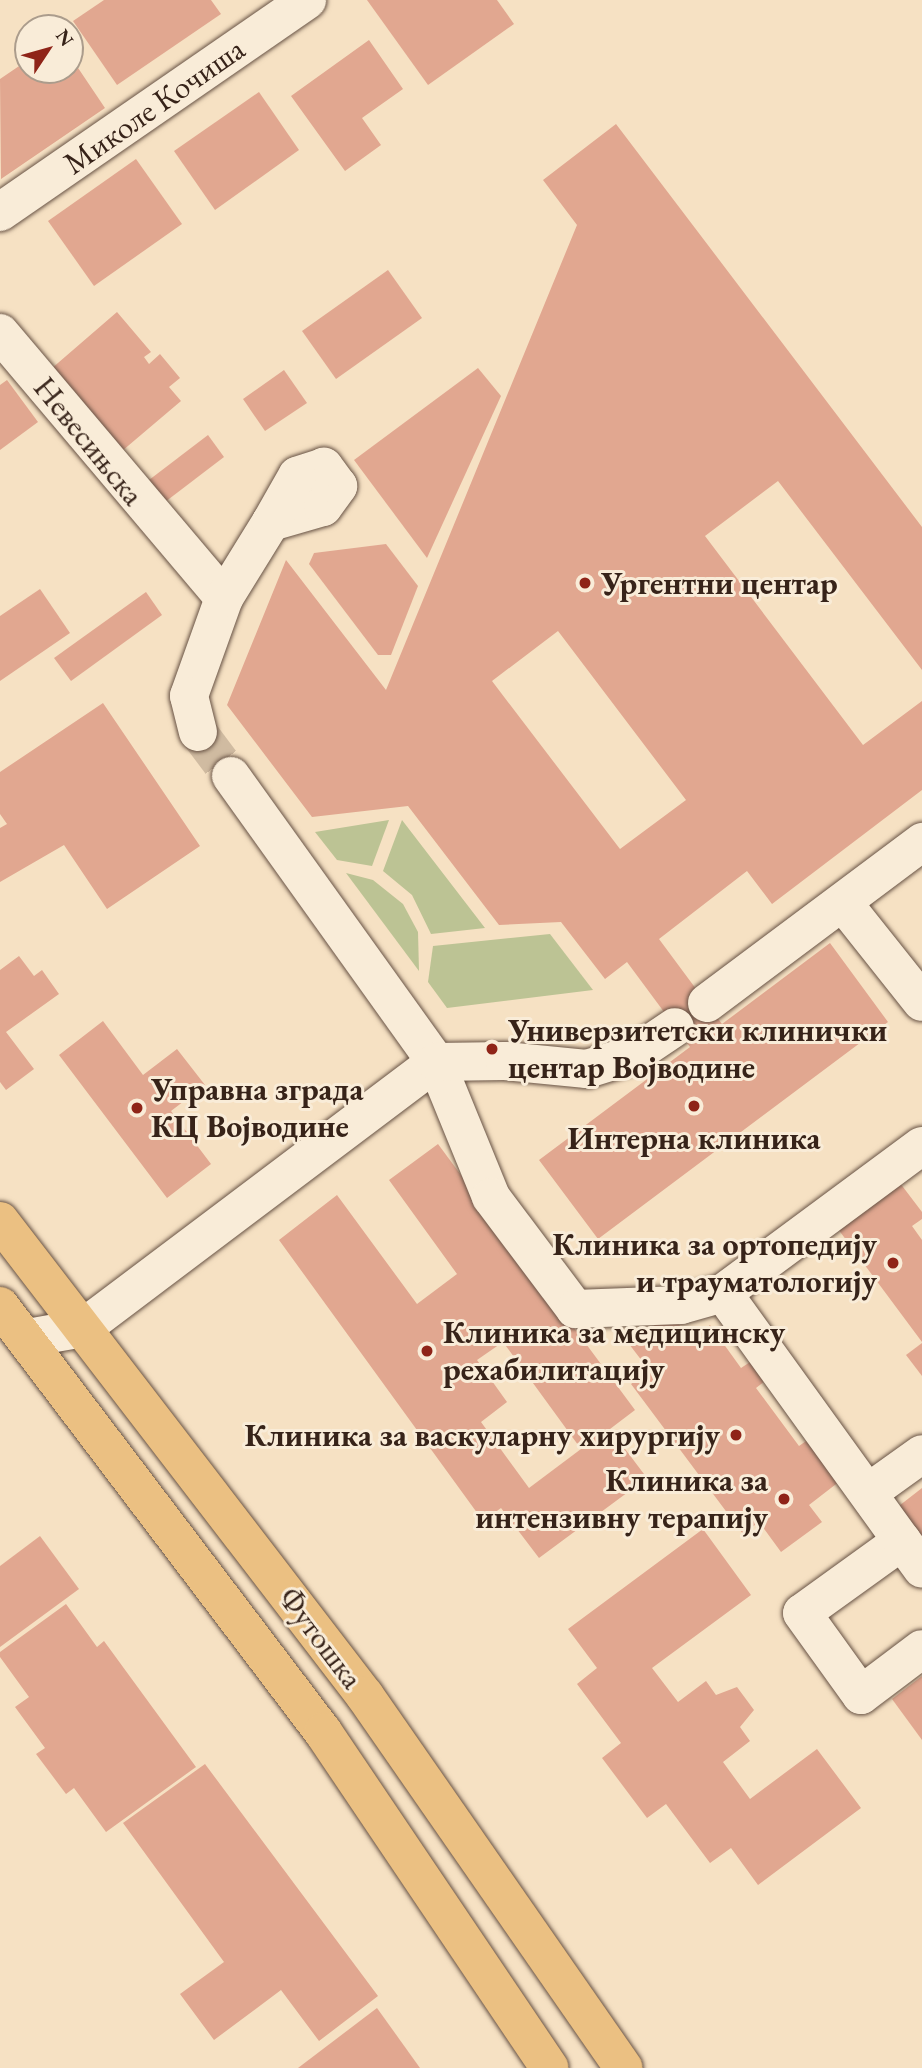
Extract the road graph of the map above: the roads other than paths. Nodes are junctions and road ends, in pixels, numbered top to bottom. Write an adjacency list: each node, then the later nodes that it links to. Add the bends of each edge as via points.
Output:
1 (307, 0): 2 (street, Миколе Кочиша)
2 (265, 13): 3 (street, Миколе Кочиша)
3 (0, 212)
4 (0, 333): 6 (street, Невесињска, via 150,516)
5 (271, 522): 6 (street)
6 (225, 598): 7 (street, via 189,696)
7 (198, 732)
8 (231, 776): 14 (street)
9 (922, 842): 10 (street)
10 (844, 904): 11 (street); 12 (street)
11 (922, 1002)
12 (707, 1003)
13 (675, 1027): 14 (street, via 635,1054 587,1069 505,1061)
14 (436, 1062): 17 (street, via 491,1197 575,1309 681,1305); 19 (street)
15 (922, 1146): 17 (street)
16 (0, 1222): 19 (main road, Футошка)
17 (723, 1293): 22 (street)
18 (0, 1306): 20 (main road, Футошка)
19 (83, 1328): 20 (street); 26 (main road, Футошка, via 365,1696)
20 (27, 1338): 25 (main road, Футошка, via 323,1732)
21 (922, 1454): 22 (street)
22 (869, 1492): 23 (street)
23 (912, 1555): 24 (street, via 802,1613 861,1695)
24 (922, 1649)
25 (550, 2068)
26 (624, 2068)

